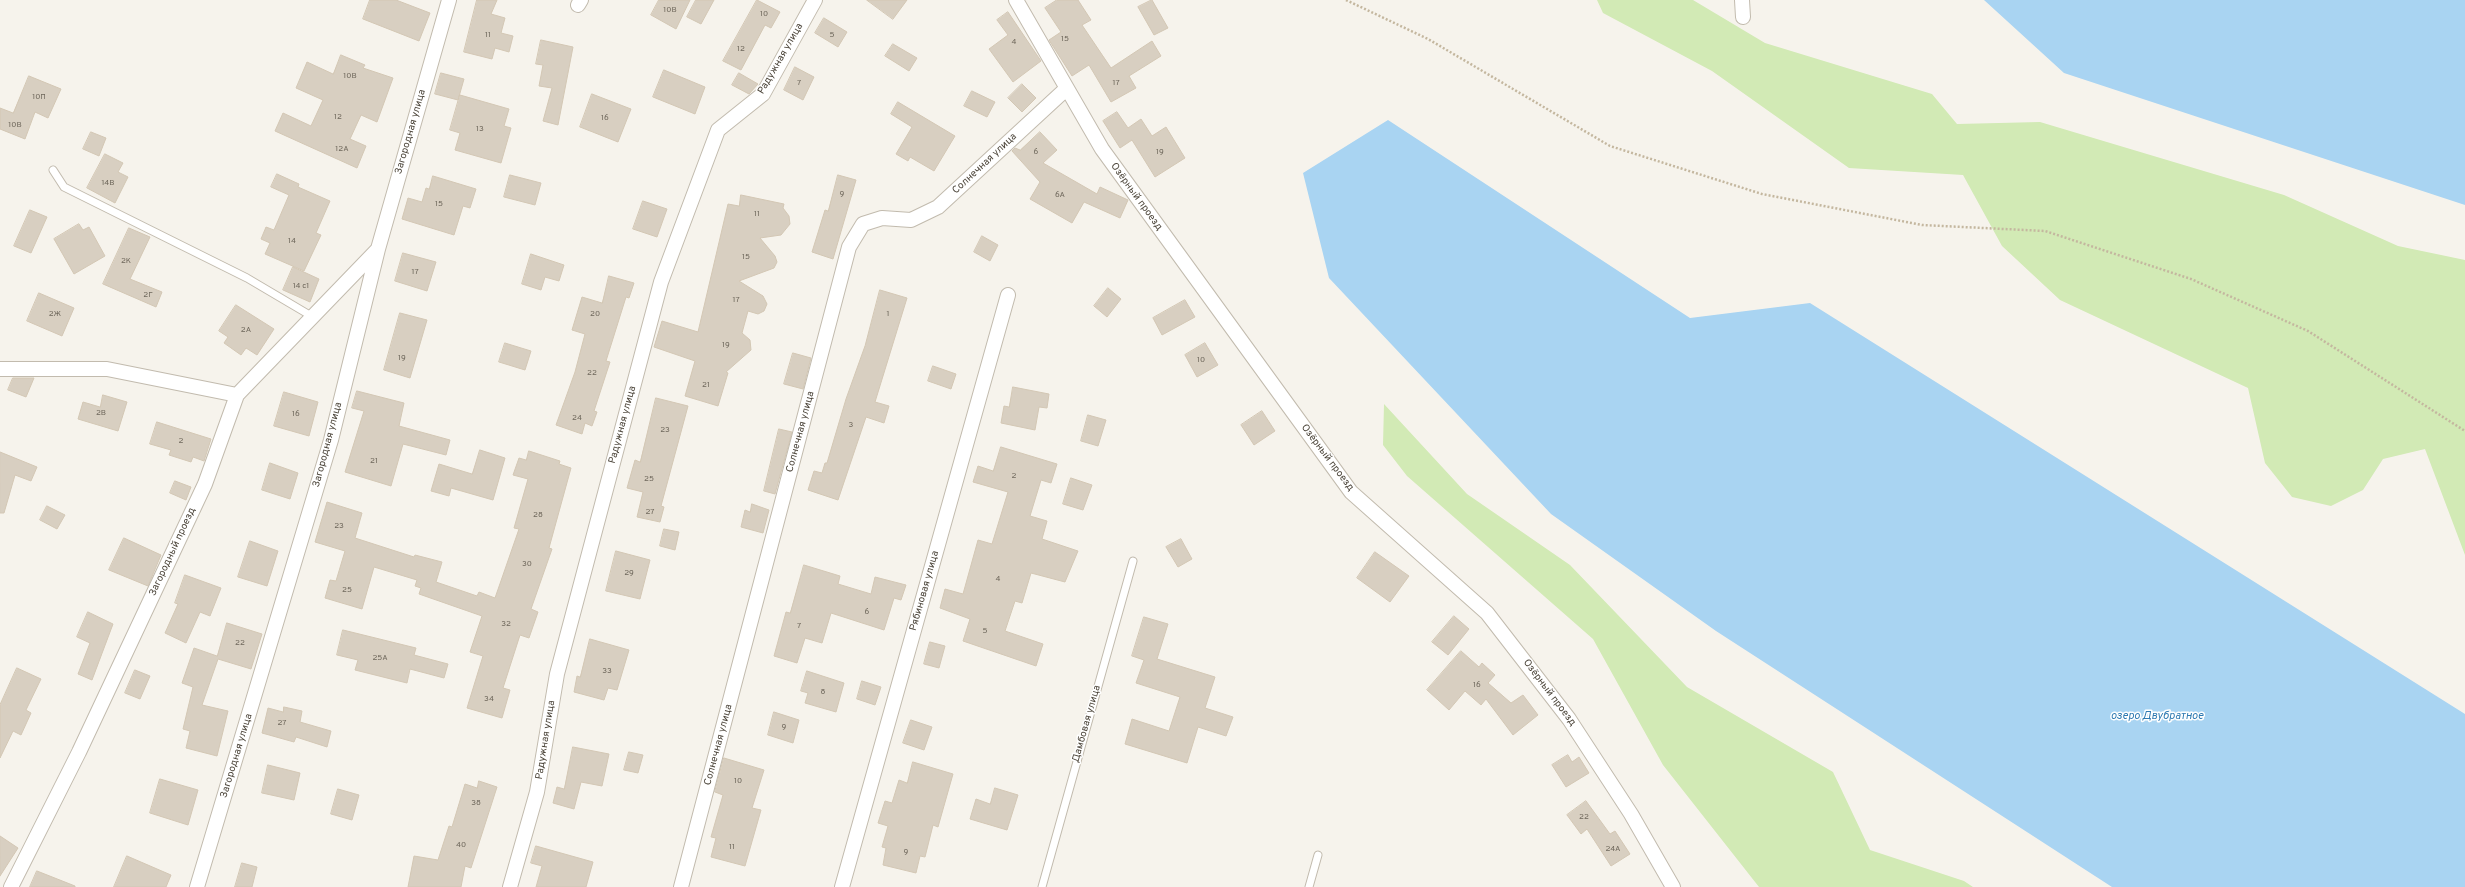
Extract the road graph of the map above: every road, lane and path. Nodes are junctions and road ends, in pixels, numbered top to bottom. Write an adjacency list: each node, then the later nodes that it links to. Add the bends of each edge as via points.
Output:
1 (449, 0): 9 (street, Загородная улица)
2 (815, 0): 19 (street, Радужная улица, via 763,94 718,130 661,282 557,674 537,792)
3 (1016, 0): 7 (street, Озёрный проезд)
4 (1346, 0): 14 (path, via 1428,39 1610,146 1762,194 1922,225 2045,231 2191,279 2308,331)
5 (1742, 0): 6 (street)
6 (1743, 17)
7 (1066, 89): 20 (street, Солнечная улица, via 938,207 911,220 882,218 863,224 849,247); 24 (street, Озёрный проезд, via 1106,155 1352,492 1487,613 1569,719 1631,814)
8 (53, 170): 11 (lane, via 64,187 247,278)
9 (378, 249): 11 (street, Загородный проезд); 18 (street, Загородная улица, via 331,440)
10 (1008, 295): 21 (street, Рябиновая улица)
11 (313, 317): 13 (street, Загородный проезд)
12 (0, 369): 13 (street, via 107,369)
13 (237, 395): 17 (street, Загородный проезд, via 205,484 79,752)
14 (2465, 431)
15 (1133, 561): 22 (lane, Дамбовая улица)
16 (1318, 856): 23 (lane)
17 (11, 887)
18 (197, 887)
19 (510, 887)
20 (681, 887)
21 (842, 887)
22 (1042, 887)
23 (1309, 887)
24 (1673, 887)

